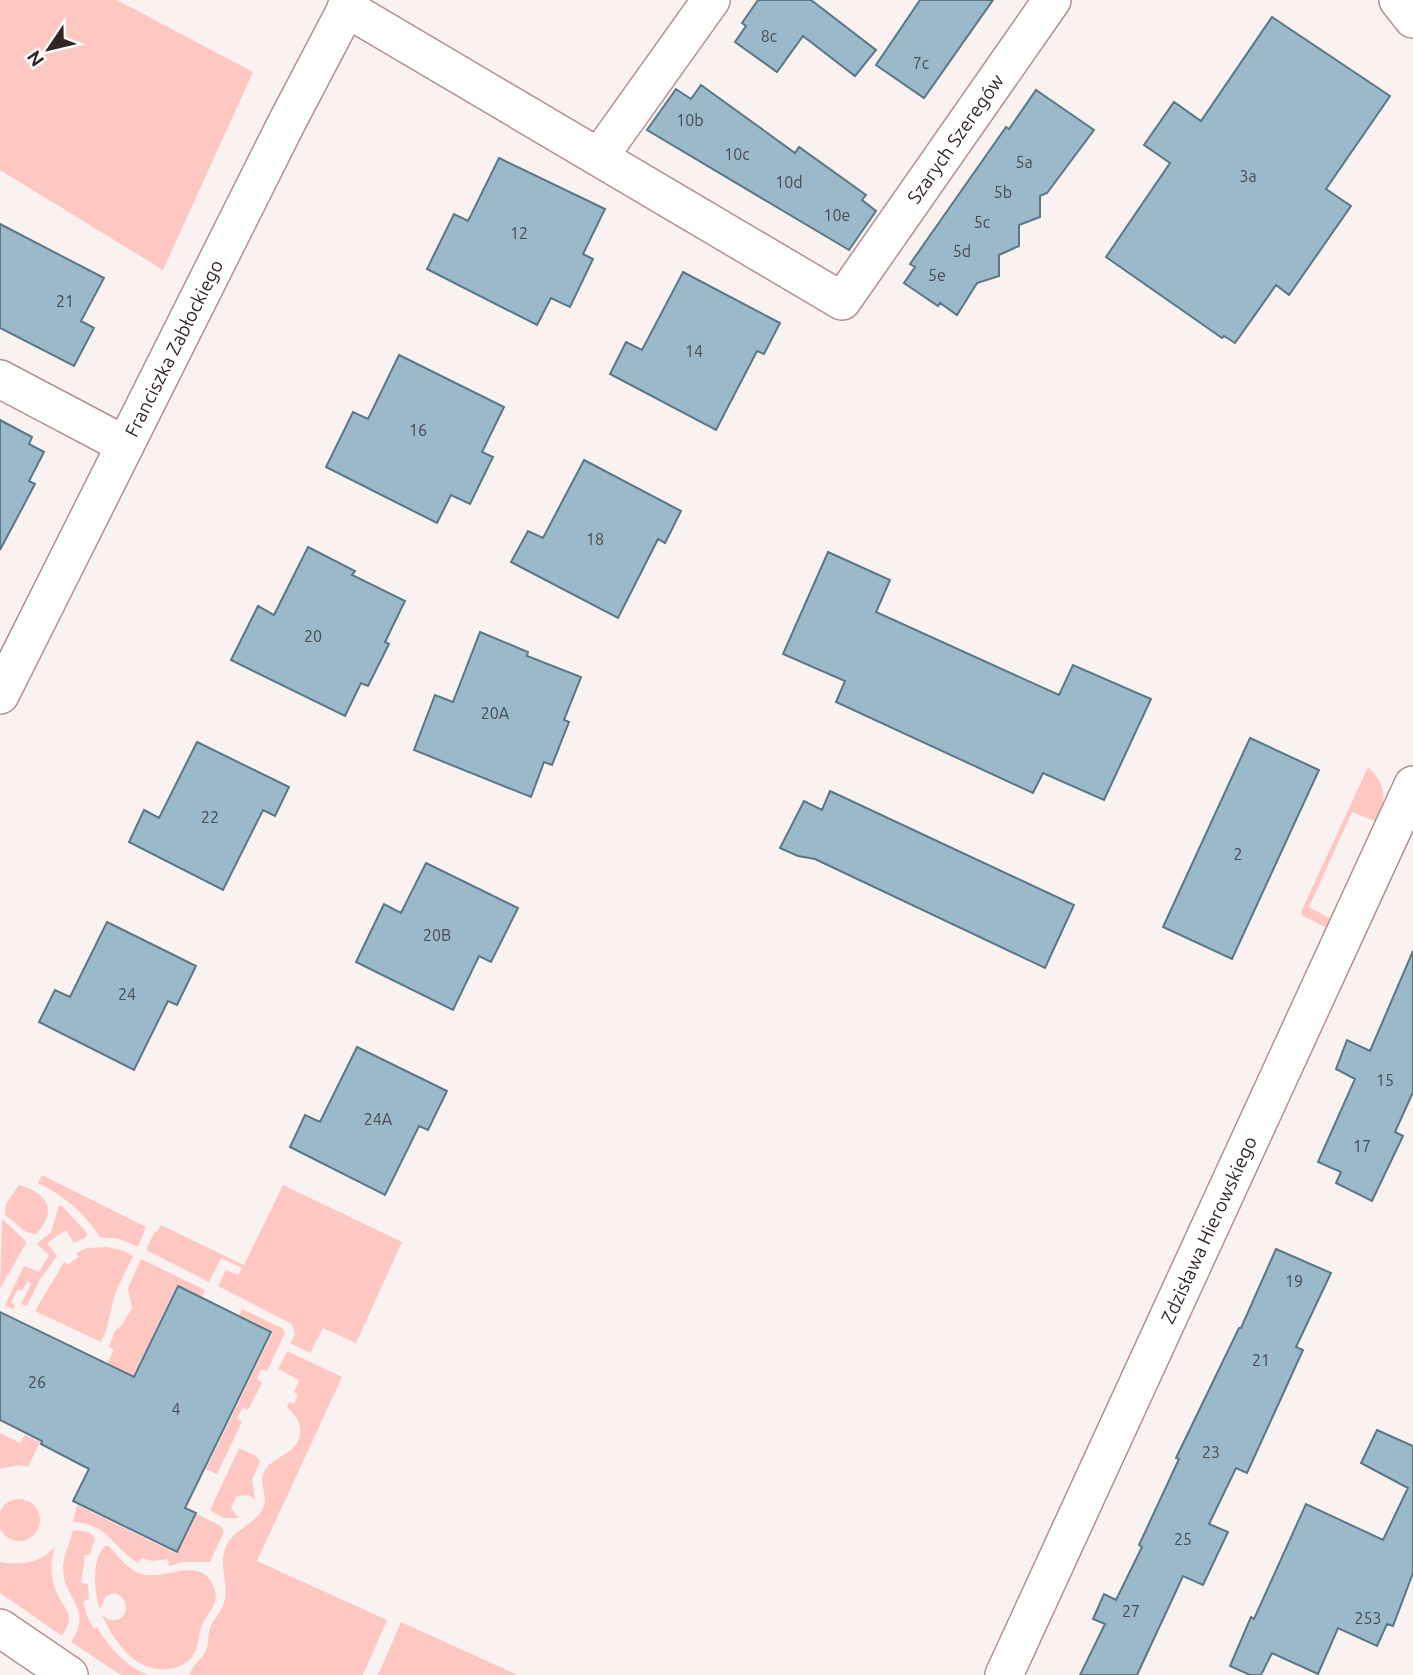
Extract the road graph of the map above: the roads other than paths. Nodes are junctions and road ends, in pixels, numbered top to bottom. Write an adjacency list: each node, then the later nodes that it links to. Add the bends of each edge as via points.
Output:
1 (711, 0): 6 (street)
2 (1052, 0): 6 (street, Szarych Szeregów, via 842,301)
3 (1398, 0): 5 (street)
4 (348, 4): 6 (street); 8 (street, Franciszka Zabłockiego)
5 (1413, 19)
6 (599, 157)
7 (0, 379): 8 (street)
8 (125, 445): 9 (street, Franciszka Zabłockiego)
9 (0, 695)
10 (1413, 785): 13 (street, Zdzisława Hierowskiego)
11 (0, 1629): 12 (street)
12 (69, 1675)
13 (1004, 1675)

